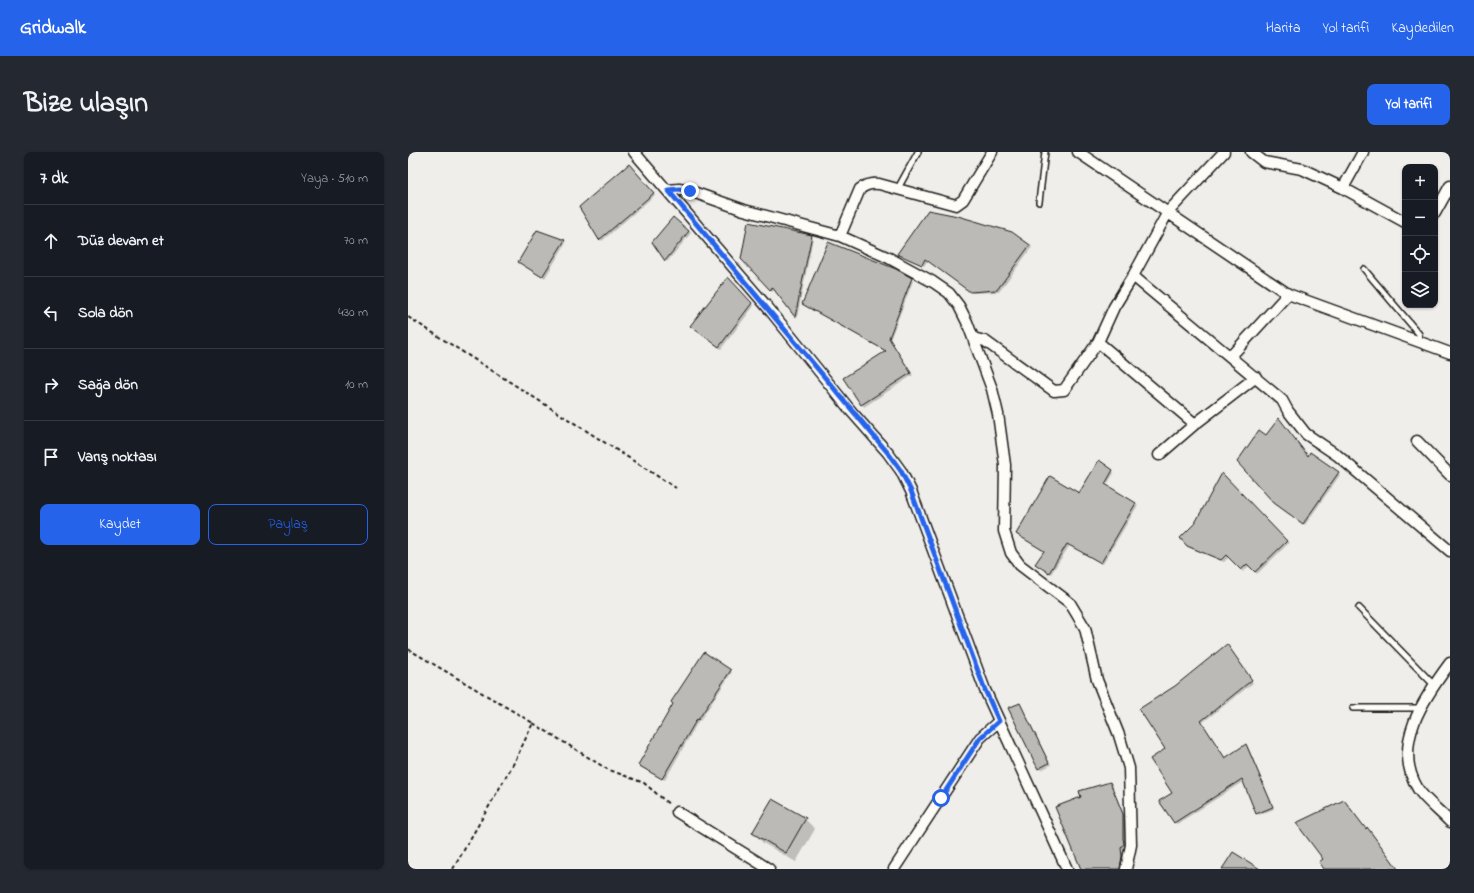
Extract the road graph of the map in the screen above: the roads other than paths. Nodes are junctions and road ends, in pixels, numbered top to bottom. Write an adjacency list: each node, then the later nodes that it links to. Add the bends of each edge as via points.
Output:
1 (634, 152): 11 (street)
2 (918, 152): 12 (lane)
3 (992, 152): 12 (street, via 958,205)
4 (1045, 152): 13 (lane)
5 (1078, 152): 15 (street)
6 (1224, 152): 15 (street)
7 (1251, 152): 10 (street, via 1264,162 1302,169)
8 (1363, 152): 10 (street)
9 (1450, 186): 14 (street)
10 (1342, 188): 16 (street)
11 (668, 190): 17 (street, via 690,191 744,210); 37 (street, via 770,309 901,471 911,491 982,683)
12 (897, 190): 17 (street, via 875,184 860,189)
13 (1039, 202)
14 (1438, 208)
15 (1168, 212): 19 (street); 20 (street)
16 (1402, 220)
17 (840, 236): 21 (street, via 889,258 949,293 959,306)
18 (1364, 269): 22 (lane, via 1419,334)
19 (1133, 276): 23 (street, via 1111,312); 25 (street)
20 (1288, 294): 22 (street); 25 (street)
21 (973, 338): 23 (street, via 985,341 1058,392 1067,388); 43 (street, via 992,389 998,414 1005,465 1004,531 1010,553 1020,564 1070,603 1079,615 1085,628 1097,680 1125,754 1129,768 1131,845)
22 (1420, 341): 24 (street)
23 (1098, 342): 27 (street)
24 (1450, 353)
25 (1231, 356): 26 (street)
26 (1256, 377): 27 (street); 31 (street, via 1282,400 1306,434 1337,455)
27 (1195, 424): 29 (street)
28 (1417, 441): 30 (street)
29 (1159, 455)
30 (1450, 475)
31 (1450, 551)
32 (1359, 608): 34 (lane)
33 (1450, 664): 34 (street)
34 (1434, 685): 36 (street)
35 (1353, 708): 36 (lane)
36 (1420, 708): 39 (street, via 1409,741 1408,766 1419,791)
37 (999, 721): 41 (street, via 980,738); 42 (street)
38 (677, 812): 40 (street)
39 (1450, 822)
40 (768, 869)
41 (894, 869)
42 (1067, 869)
43 (1126, 869)

